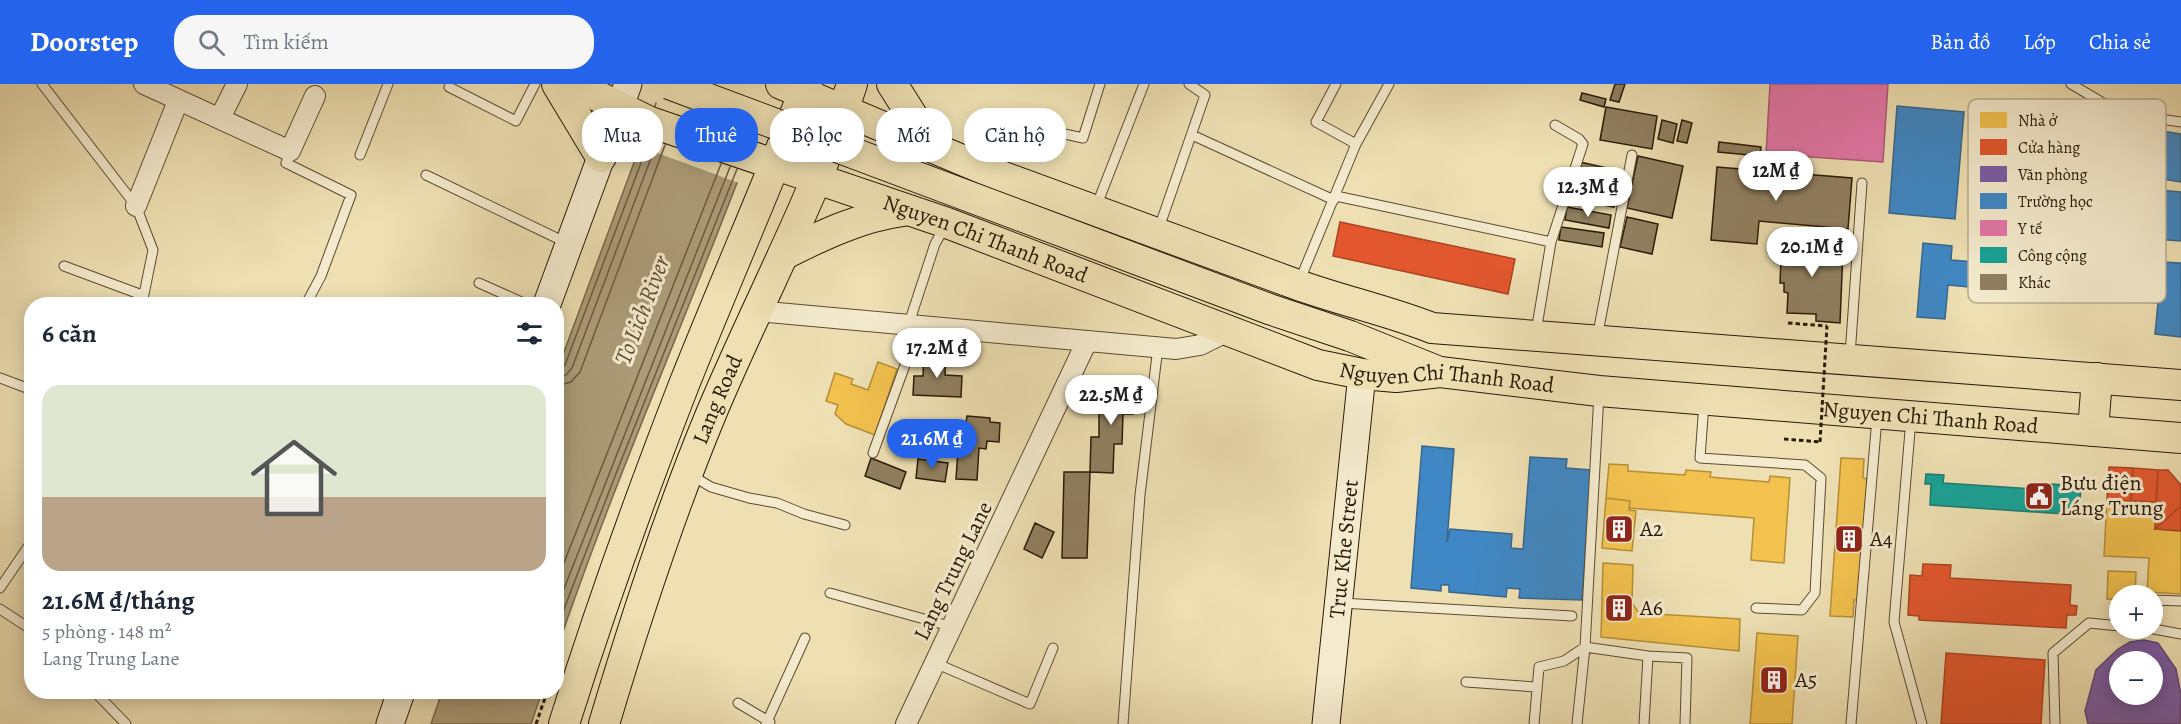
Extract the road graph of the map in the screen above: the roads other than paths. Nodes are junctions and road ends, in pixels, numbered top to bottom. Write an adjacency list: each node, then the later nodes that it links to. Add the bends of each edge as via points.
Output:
1 (42, 84): 44 (lane)
2 (144, 84): 22 (street)
3 (237, 84): 25 (street)
4 (388, 84): 34 (lane)
5 (535, 84): 16 (lane, via 516,121)
6 (557, 84): 28 (main road)
7 (573, 84): 18 (main road, Nguyen Chi Thanh Road)
8 (669, 84): 64 (main road, bridge)
9 (892, 84): 23 (main road)
10 (1100, 84): 39 (lane, via 1083,138 1009,122)
11 (1144, 84): 45 (lane)
12 (1189, 84): 30 (lane, via 1205,95)
13 (1336, 84): 31 (lane, via 1316,122)
14 (1389, 84): 31 (lane)
15 (2071, 84): 21 (lane)
16 (449, 87)
17 (797, 87): 20 (main road); 38 (main road, Lang Road)
18 (623, 95): 38 (main road, Nguyen Chi Thanh Road, via 650,122)
19 (315, 96): 32 (street)
20 (847, 97): 24 (main road); 41 (main road, Lang Road)
21 (2096, 99)
22 (178, 101): 25 (street); 44 (street)
23 (907, 108)
24 (876, 114)
25 (220, 118): 32 (street)
26 (2166, 120): 27 (lane)
27 (2181, 122)
28 (582, 125)
29 (1555, 125): 49 (lane, via 1583,144)
30 (1192, 135): 43 (lane); 48 (lane)
31 (1356, 144): 43 (lane)
32 (290, 151): 57 (lane, via 286,163 351,195)
33 (1632, 154): 66 (lane)
34 (360, 155)
35 (964, 161): 47 (main road, via 940,170 933,186 936,209)
36 (599, 162): 50 (street)
37 (968, 162): 39 (main road)
38 (776, 166): 41 (main road, Nguyen Chi Thanh Road); 112 (main road, Lang Road, via 686,381 618,560)
39 (993, 173): 45 (main road)
40 (426, 175): 50 (lane)
41 (817, 181): 46 (main road, Nguyen Chi Thanh Road); 51 (main road, Lang Road)
42 (1862, 183): 69 (lane)
43 (1335, 198): 49 (lane); 54 (lane)
44 (136, 206): 56 (lane, via 153,250)
45 (1095, 209): 48 (main road)
46 (908, 210): 47 (main road, Nguyen Chi Thanh Road); 51 (main road, via 874,215)
47 (947, 223): 61 (lane, via 935,244); 63 (main road, Nguyen Chi Thanh Road)
48 (1157, 234): 54 (main road)
49 (1551, 242): 65 (lane)
50 (570, 245): 59 (street)
51 (783, 255): 60 (main road, Lang Road)
52 (64, 266): 55 (lane)
53 (479, 284): 58 (lane)
54 (1298, 285): 62 (main road)
55 (135, 297)
56 (143, 297)
57 (310, 297)
58 (510, 297)
59 (550, 297)
60 (756, 311): 61 (street); 83 (main road, Lang Road)
61 (915, 324): 67 (street); 82 (lane)
62 (1432, 328): 64 (main road); 65 (main road)
63 (1228, 331): 68 (street, via 1200,345); 71 (main road, Nguyen Chi Thanh Road, via 1318,365)
64 (1350, 336): 70 (main road)
65 (1535, 337): 66 (main road)
66 (1596, 340): 69 (main road)
67 (1087, 341): 68 (street); 96 (street, Lang Trung Lane)
68 (1158, 347): 115 (lane, via 1140,495)
69 (1850, 358): 73 (main road)
70 (1440, 372): 71 (main road, Nguyen Chi Thanh Road, via 1396,377); 76 (main road, Nguyen Chi Thanh Road)
71 (1362, 374): 90 (street, Truc Khe Street)
72 (0, 378): 75 (lane)
73 (2097, 378): 74 (main road); 80 (main road)
74 (2181, 385)
75 (24, 387)
76 (1599, 392): 77 (main road, Nguyen Chi Thanh Road); 100 (lane)
77 (1705, 401): 78 (main road, Nguyen Chi Thanh Road); 91 (lane, via 1700,458 1805,465 1821,478 1815,593 1802,610)
78 (1877, 413): 79 (main road, Nguyen Chi Thanh Road); 121 (lane)
79 (1912, 417): 80 (main road, Nguyen Chi Thanh Road); 122 (lane, via 1894,622)
80 (2093, 431): 81 (main road, Nguyen Chi Thanh Road)
81 (2179, 440)
82 (873, 453)
83 (688, 474): 84 (lane, via 711,487); 113 (main road, Lang Road, via 645,592)
84 (845, 525)
85 (24, 553): 86 (lane)
86 (0, 588)
87 (830, 593): 96 (lane)
88 (2163, 600): 89 (lane)
89 (2181, 601)
90 (1339, 603): 93 (lane); 116 (street, Truc Khe Street)
91 (1756, 608)
92 (1, 610): 94 (lane)
93 (1572, 616)
94 (24, 625)
95 (2109, 625): 123 (lane, via 2089,623 2053,653)
96 (953, 627): 103 (street, Lang Trung Lane)
97 (2163, 631): 98 (lane)
98 (2181, 634)
99 (805, 638): 109 (lane)
100 (1584, 647): 102 (lane); 105 (lane, via 1564,661 1539,667); 118 (lane)
101 (1053, 648): 103 (lane, via 1030,704)
102 (1648, 656): 119 (lane); 120 (lane, via 1687,658)
103 (935, 663): 114 (street, Lang Trung Lane)
104 (1466, 682): 105 (lane)
105 (1536, 687): 117 (lane)
106 (102, 699): 110 (lane)
107 (399, 699): 111 (street)
108 (738, 703): 109 (lane)
109 (769, 722)
110 (126, 724)
111 (390, 724)
112 (564, 724)
113 (604, 724)
114 (906, 724)
115 (1123, 724)
116 (1326, 724)
117 (1534, 724)
118 (1577, 724)
119 (1644, 724)
120 (1685, 724)
121 (1851, 724)
122 (1922, 724)
123 (2055, 724)

